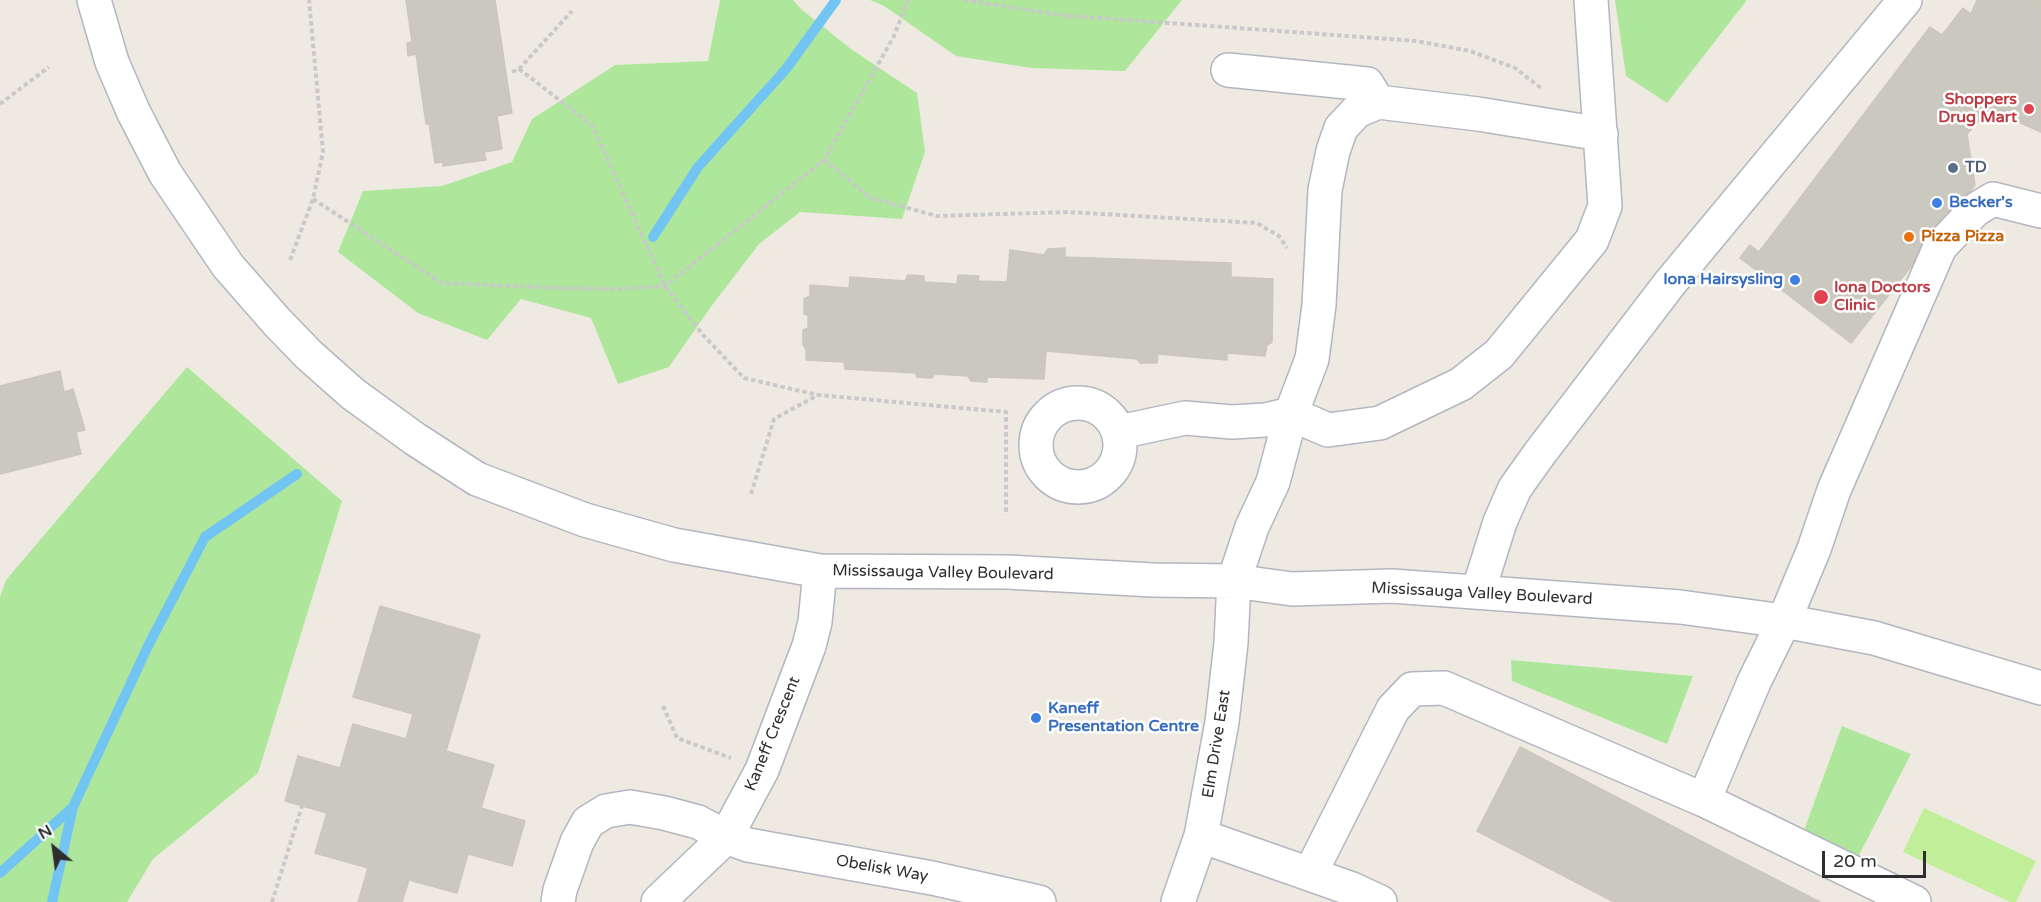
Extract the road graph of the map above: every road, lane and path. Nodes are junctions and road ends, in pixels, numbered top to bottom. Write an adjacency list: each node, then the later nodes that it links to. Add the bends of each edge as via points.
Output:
1 (94, 0): 25 (street, Mississauga Valley Boulevard, via 112,62 165,173 228,266 309,355 353,394 477,479 585,520 674,545)
2 (309, 0): 15 (path, via 323,152)
3 (908, 0): 14 (path, via 894,36)
4 (1591, 0): 13 (street)
5 (1905, 0): 27 (street, via 1670,283 1540,453 1515,489 1500,522)
6 (572, 11): 8 (path)
7 (49, 67): 12 (path)
8 (519, 69): 10 (path); 19 (path, via 592,125)
9 (1228, 70): 11 (street, via 1368,84)
10 (512, 72)
11 (1378, 102): 13 (street); 21 (street, Elm Drive East, via 1357,111 1341,128 1333,151 1325,190 1312,359)
12 (0, 104)
13 (1601, 134): 21 (street, via 1605,206 1592,240 1499,354 1461,384 1380,423 1328,430)
14 (824, 160): 17 (path, via 871,198 938,216 1068,212 1257,223 1279,236); 19 (path)
15 (313, 199): 18 (path); 19 (path, via 442,283 616,289)
16 (2041, 211): 28 (street, via 1994,199 1975,210 1940,247 1834,490)
17 (1290, 252)
18 (290, 260)
19 (665, 286): 20 (path, via 744,378)
20 (818, 394): 23 (path, via 774,419); 24 (path, via 1006,412)
21 (1291, 414): 22 (street, via 1232,422 1185,418); 26 (street, Elm Drive East, via 1273,482 1252,527)
22 (1119, 432)
23 (751, 494)
24 (1006, 515)
25 (820, 571): 26 (street, Mississauga Valley Boulevard, via 1007,572); 35 (street, Kaneff Crescent, via 809,646 762,770)
26 (1234, 581): 27 (street, Mississauga Valley Boulevard, via 1292,589 1392,586); 34 (street, Elm Drive East, via 1222,722)
27 (1478, 592): 28 (street, Mississauga Valley Boulevard, via 1680,607)
28 (1784, 621): 29 (street, Mississauga Valley Boulevard, via 1874,638); 32 (street)
29 (2041, 688)
30 (663, 706): 31 (path, via 677,738)
31 (731, 758)
32 (1704, 800): 36 (street, via 1444,688 1413,689 1393,709); 43 (street)
33 (302, 806): 37 (path)
34 (1201, 836): 36 (street); 41 (street, Elm Drive East)
35 (726, 837): 38 (street, Obelisk Way, via 698,822 664,813 630,807 606,811 588,822 577,842); 39 (street, Kaneff Crescent); 40 (street, Obelisk Way, via 748,845 933,878)
36 (1310, 874): 42 (street)
37 (272, 902)
38 (558, 902)
39 (658, 902)
40 (1039, 902)
41 (1178, 902)
42 (1380, 902)
43 (1914, 902)

